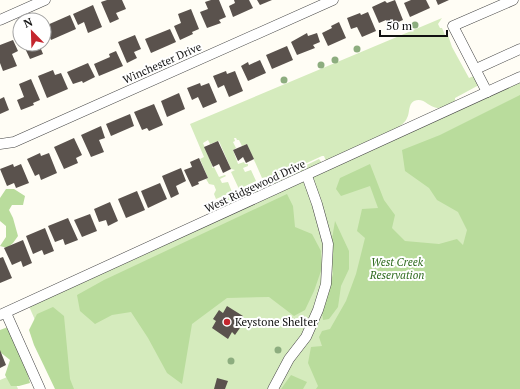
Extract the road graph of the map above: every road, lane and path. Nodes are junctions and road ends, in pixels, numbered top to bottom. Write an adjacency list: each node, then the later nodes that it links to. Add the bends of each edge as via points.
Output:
1 (45, 0): 4 (street)
2 (333, 0): 9 (street, Winchester Drive, via 14,142)
3 (513, 0): 6 (street, via 453,26)
4 (0, 20)
5 (520, 49): 6 (street)
6 (476, 68): 8 (street)
7 (520, 77): 8 (street, West Ridgewood Drive)
8 (487, 92): 10 (street, West Ridgewood Drive)
9 (0, 144)
10 (307, 176): 11 (street, West Ridgewood Drive); 13 (street, via 328,244 326,284 306,337 289,359)
11 (3, 314): 12 (street)
12 (40, 389)
13 (273, 389)

